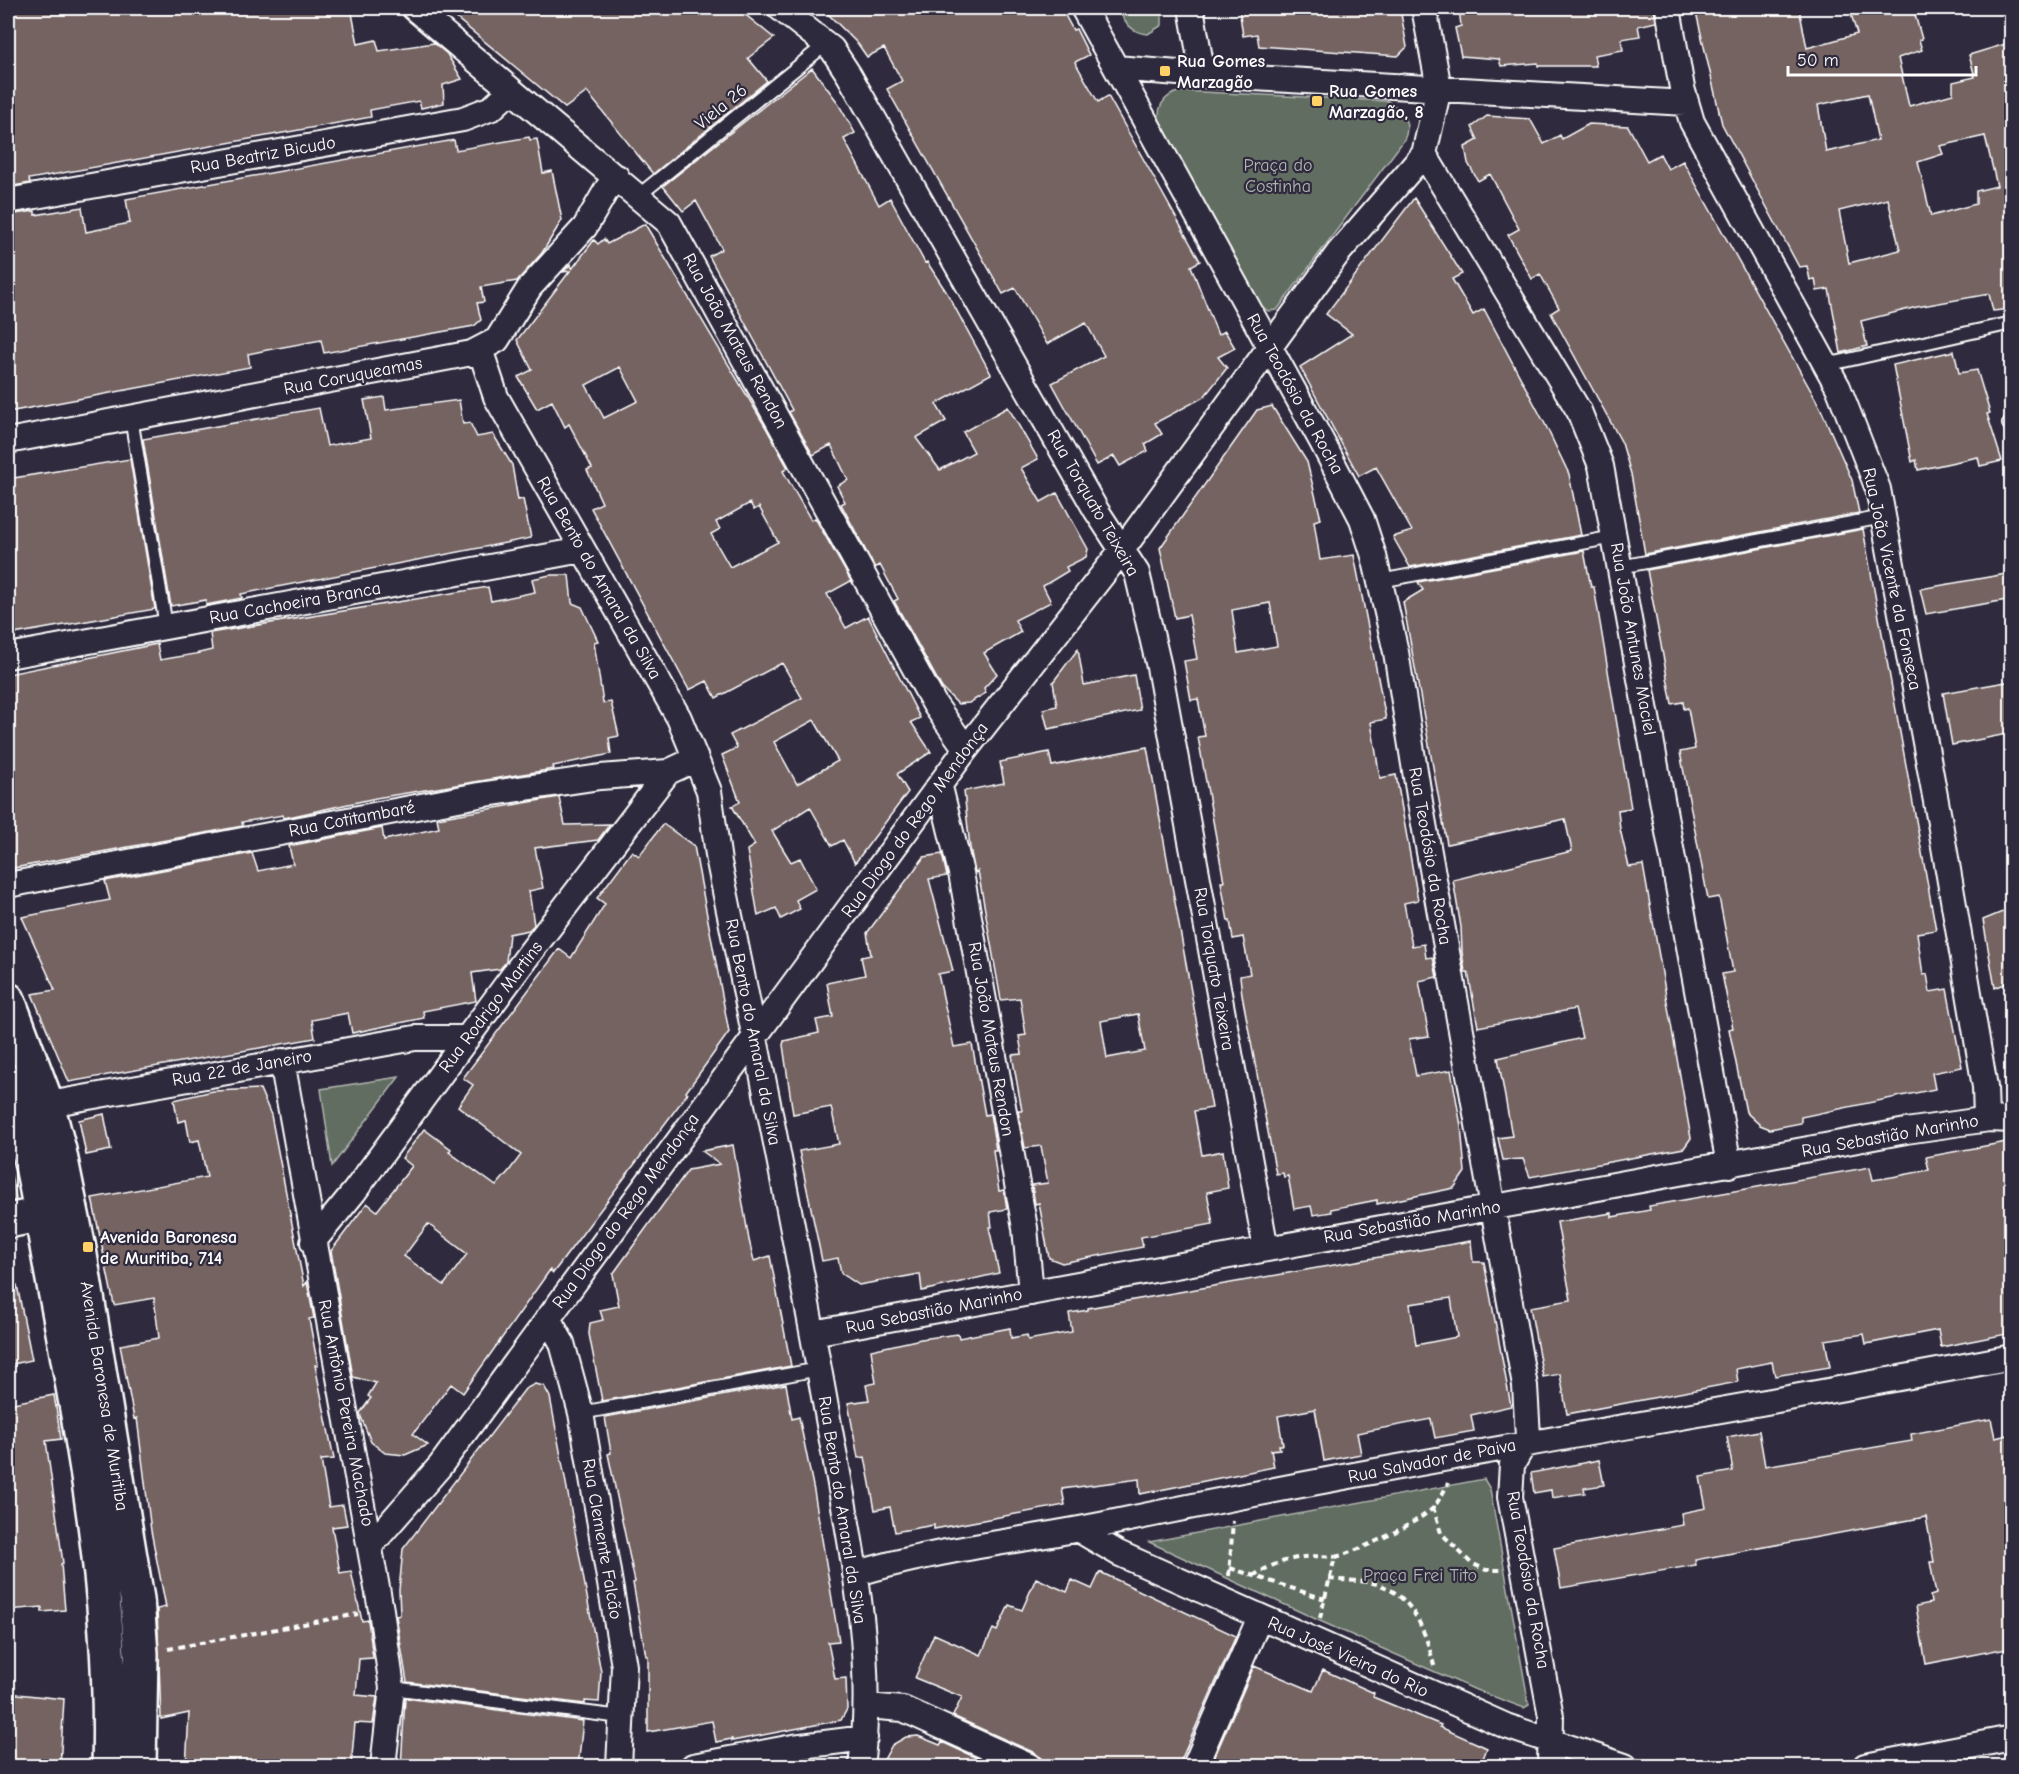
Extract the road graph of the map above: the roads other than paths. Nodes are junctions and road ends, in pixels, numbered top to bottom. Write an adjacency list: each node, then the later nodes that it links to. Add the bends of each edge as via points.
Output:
1 (414, 8): 11 (street, Rua João Mateus Rendon)
2 (780, 8): 7 (street, Rua Torquato Teixeira)
3 (1083, 8): 8 (street, Rua Teodósio da Rocha)
4 (1191, 8): 9 (street)
5 (1424, 8): 10 (street)
6 (1668, 8): 12 (street, Rua João Vicente da Fonseca)
7 (826, 44): 15 (lane, Viela 26); 26 (street, Rua Torquato Teixeira, via 849,75)
8 (1116, 68): 9 (street); 19 (street, Rua Teodósio da Rocha)
9 (1203, 75): 10 (street)
10 (1439, 88): 12 (street); 13 (street, Rua Diogo do Rego Mendonça)
11 (510, 91): 14 (street, Rua João Mateus Rendon); 16 (street, Rua Beatriz Bicudo, via 492,108 463,119)
12 (1686, 103): 20 (street, Rua João Vicente da Fonseca, via 1692,122)
13 (1424, 154): 19 (street, Rua Diogo do Rego Mendonça, via 1339,252); 24 (street, Rua João Antunes Maciel, via 1579,411 1601,466)
14 (617, 177): 15 (street, Rua João Mateus Rendon); 18 (street, Rua Coruqueamas, via 585,227 530,287 497,340)
15 (638, 196): 31 (street, Rua João Mateus Rendon, via 669,223 680,240 935,705)
16 (8, 201)
17 (2012, 323): 20 (lane)
18 (480, 349): 21 (street, Rua Coruqueamas); 25 (street, Rua Bento do Amaral da Silva, via 496,397)
19 (1271, 350): 26 (street, Rua Diogo do Rego Mendonça); 28 (street, Rua Teodósio da Rocha, via 1362,519)
20 (1826, 365): 23 (street, Rua João Vicente da Fonseca, via 1869,463)
21 (131, 418): 22 (street, Rua Coruqueamas); 29 (lane)
22 (8, 441)
23 (1883, 517): 27 (lane); 41 (street, Rua João Vicente da Fonseca, via 1942,835 1985,1088)
24 (1614, 537): 27 (street, Rua João Antunes Maciel); 28 (lane)
25 (582, 550): 29 (street, Rua Cachoeira Branca); 32 (street, Rua Bento do Amaral da Silva, via 679,718)
26 (1122, 550): 31 (street, Rua Diogo do Rego Mendonça); 48 (street, Rua Torquato Teixeira, via 1137,573 1159,667)
27 (1620, 567): 43 (street, Rua João Antunes Maciel)
28 (1380, 581): 44 (street, Rua Teodósio da Rocha, via 1396,652)
29 (166, 626): 30 (street, Rua Cachoeira Branca)
30 (8, 656)
31 (966, 749): 34 (street, Rua Diogo do Rego Mendonça)
32 (696, 759): 33 (street, Rua Cotitambaré); 37 (street, Rua Bento do Amaral da Silva, via 709,791 719,862)
33 (668, 772): 35 (street, Rua Cotitambaré, via 600,777 479,795); 38 (street, Rua Rodrigo Martins)
34 (940, 787): 37 (street, Rua Diogo do Rego Mendonça); 49 (street, Rua João Mateus Rendon, via 961,873 1025,1228)
35 (8, 885)
36 (8, 1000): 40 (main road, Avenida Baronesa de Muritiba)
37 (755, 1036): 50 (street, Rua Diogo do Rego Mendonça); 51 (street, Rua Bento do Amaral da Silva)
38 (467, 1038): 39 (street, Rua 22 de Janeiro, via 415,1038); 47 (street, Rua Rodrigo Martins)
39 (282, 1061): 40 (street, Rua 22 de Janeiro); 47 (street, Rua Antônio Pereira Machado)
40 (24, 1099): 45 (main road, Avenida Baronesa de Muritiba)
41 (1986, 1119): 42 (street, Rua Sebastião Marinho); 43 (street, Rua Sebastião Marinho)
42 (2012, 1120)
43 (1729, 1165): 44 (street, Rua Sebastião Marinho)
44 (1493, 1207): 48 (street, Rua Sebastião Marinho); 55 (street, Rua Teodósio da Rocha, via 1525,1386 1528,1437)
45 (55, 1212): 46 (main road); 66 (main road, Avenida Baronesa de Muritiba, via 106,1604); 67 (main road, Avenida Baronesa de Muritiba, via 135,1587 141,1654)
46 (8, 1221)
47 (313, 1242): 57 (street, Rua Antônio Pereira Machado)
48 (1266, 1249): 49 (street, Rua Sebastião Marinho)
49 (1031, 1293): 51 (street, Rua Sebastião Marinho)
50 (548, 1318): 54 (street, Rua Clemente Falcão, via 562,1343); 57 (street, Rua Diogo do Rego Mendonça, via 440,1466)
51 (813, 1333): 53 (street, Rua Bento do Amaral da Silva)
52 (2012, 1357): 55 (street, Rua Salvador de Paiva)
53 (819, 1369): 54 (lane); 58 (street, Rua Bento do Amaral da Silva)
54 (581, 1413): 62 (street, Rua Clemente Falcão, via 624,1666)
55 (1524, 1444): 56 (street, Rua Salvador de Paiva, via 1237,1496); 64 (street, Rua Teodósio da Rocha, via 1512,1465 1510,1497 1551,1716)
56 (1079, 1530): 58 (street, Rua Salvador de Paiva, via 894,1562); 59 (street, Rua José Vieira do Rio, via 1118,1553)
57 (370, 1545): 60 (street, Rua Antônio Pereira Machado)
58 (855, 1574): 61 (street, Rua Bento do Amaral da Silva)
59 (1260, 1617): 64 (street, Rua José Vieira do Rio, via 1506,1726); 73 (street)
60 (392, 1688): 62 (lane); 68 (street, Rua Antônio Pereira Machado)
61 (866, 1706): 63 (street, Rua Bento do Amaral da Silva); 72 (street, via 903,1709)
62 (621, 1717): 69 (street, Rua Clemente Falcão)
63 (865, 1738): 70 (street, via 793,1747); 71 (street, Rua Bento do Amaral da Silva)
64 (1550, 1741): 74 (street, Rua Teodósio da Rocha); 75 (street, Rua José Vieira do Rio)
65 (2011, 1743): 76 (street)
66 (109, 1767)
67 (139, 1767)
68 (383, 1767)
69 (619, 1767)
70 (693, 1767)
71 (861, 1767)
72 (1029, 1767)
73 (1195, 1767)
74 (1550, 1767)
75 (1625, 1767)
76 (1865, 1767)

